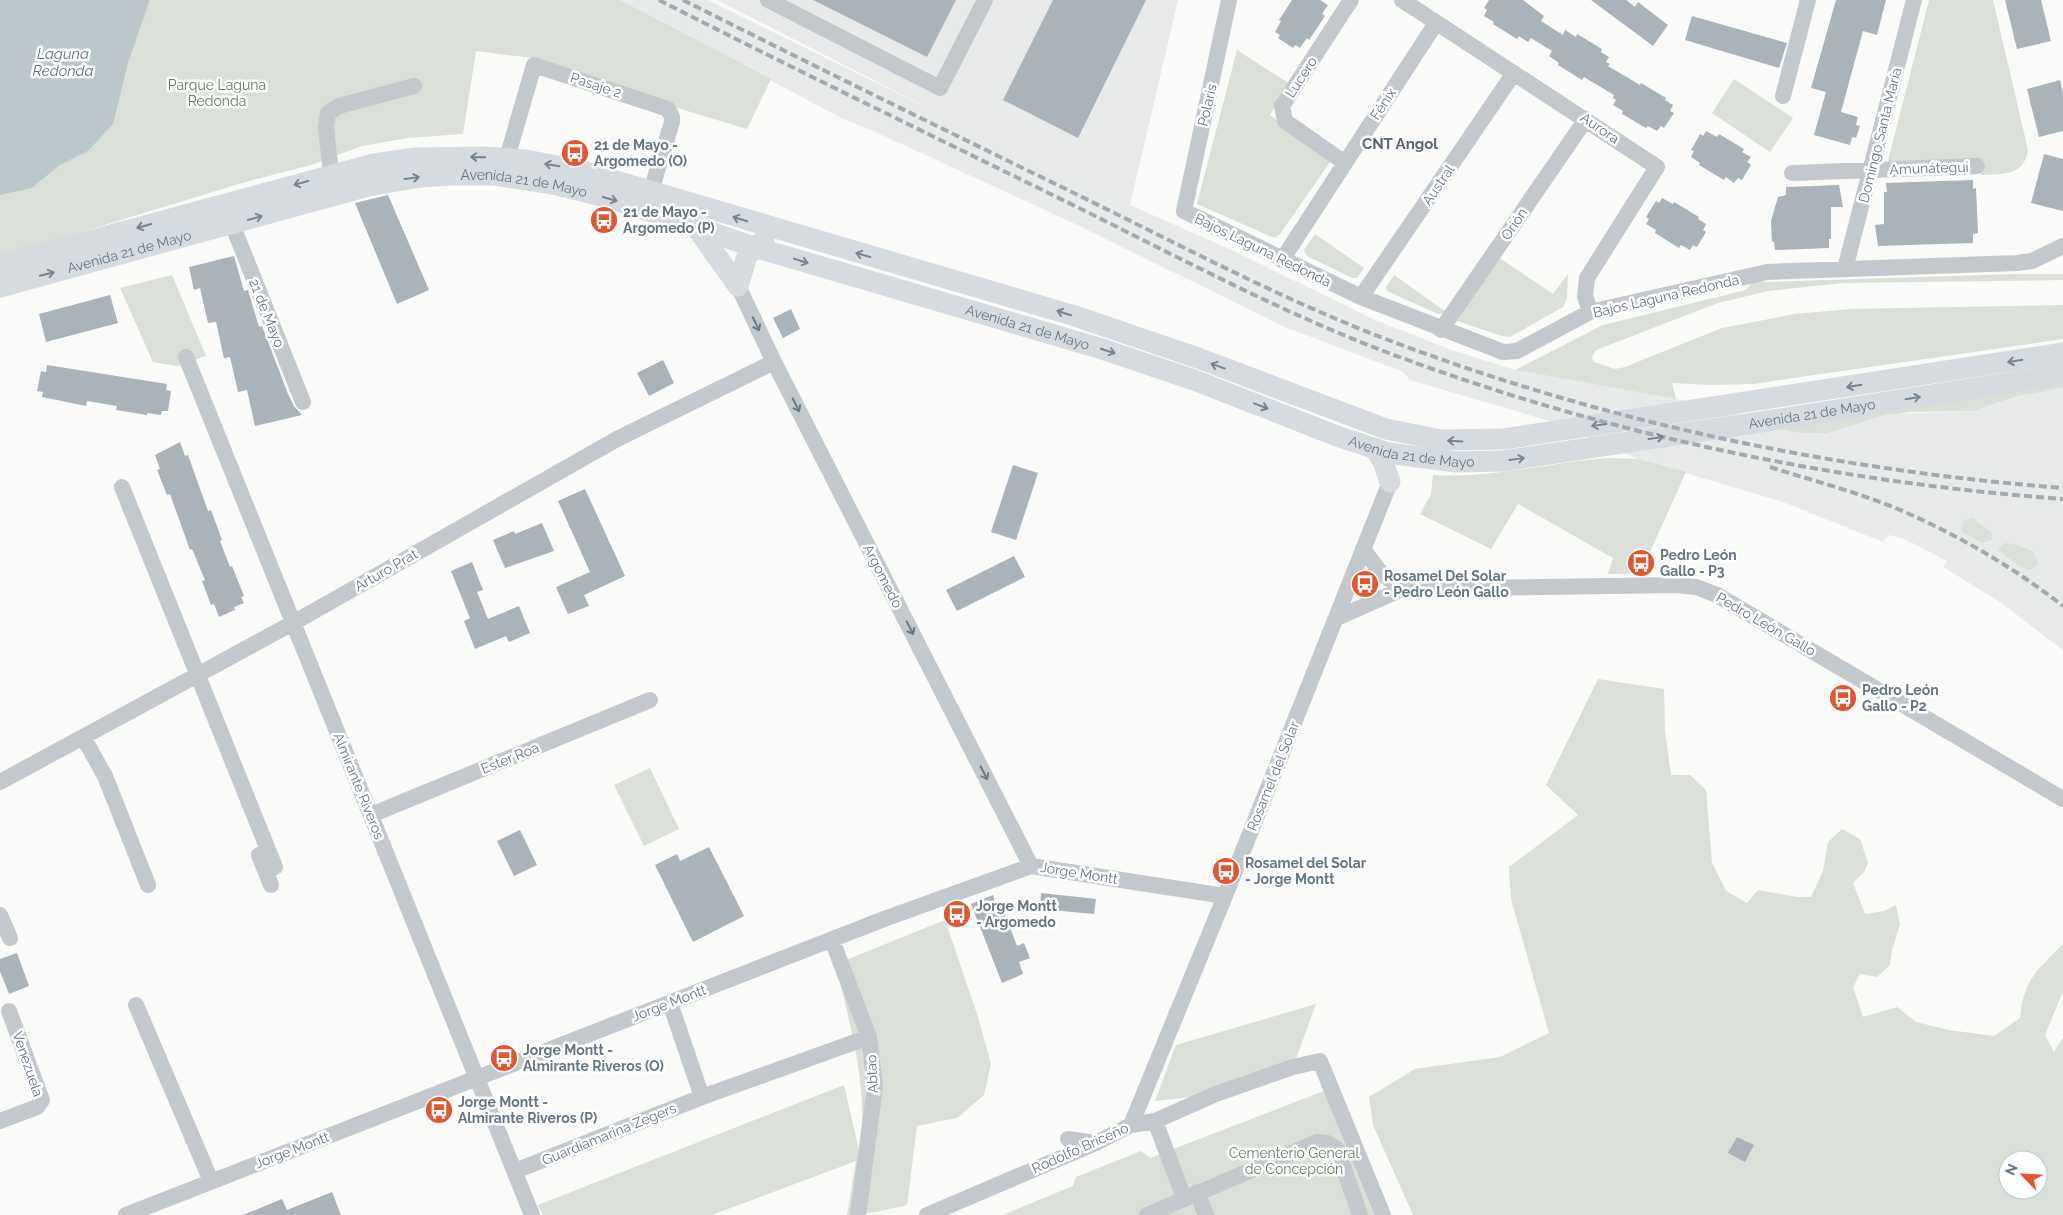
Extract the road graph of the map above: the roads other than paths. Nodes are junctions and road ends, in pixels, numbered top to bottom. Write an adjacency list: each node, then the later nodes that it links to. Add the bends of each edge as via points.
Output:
1 (768, 0): 2 (street, via 940,88)
2 (985, 0)
3 (1229, 0): 20 (street, Polaris)
4 (1351, 0): 14 (street, Lucero, via 1282,106 1285,121)
5 (1402, 0): 8 (street, Aurora)
6 (1808, 0): 11 (street)
7 (1914, 0): 16 (street, Domingo Santa María)
8 (1436, 23): 9 (street, Aurora); 14 (street, Fénix)
9 (1514, 72): 12 (street, Aurora); 31 (street, Austral)
10 (414, 86): 18 (street, via 339,106 328,114 326,127)
11 (1783, 96)
12 (1586, 119): 32 (street, Aurora, via 1657,167 1587,278 1585,296); 33 (street, Orión)
13 (507, 158): 18 (main road, Avenida 21 de Mayo, one-way to 18, via 415,158); 19 (main road, Avenida 21 de Mayo, one-way to 13, via 582,171); 19 (street, Pasaje 2, via 534,65 668,109 672,122)
14 (1344, 163): 26 (street, Fénix)
15 (1977, 166): 16 (street, Amunátegui)
16 (1871, 170): 17 (street, Amunátegui); 28 (street, Domingo Santa María)
17 (1792, 173)
18 (331, 174): 27 (main road, Avenida 21 de Mayo, one-way to 27)
19 (651, 191): 23 (main road, Avenida 21 de Mayo, one-way to 19)
20 (1184, 211): 26 (street, Bajos Laguna Redonda)
21 (232, 224): 22 (main road, Avenida 21 de Mayo, one-way to 22, via 393,181 472,175 523,178 553,184 610,198); 29 (main road, Avenida 21 de Mayo, one-way to 21); 38 (street, 21 de Mayo)
22 (695, 226): 25 (main road, Avenida 21 de Mayo); 30 (main road)
23 (787, 233): 25 (main road); 34 (main road, Avenida 21 de Mayo, one-way to 23, via 1504,440 1441,440 1408,434 1075,316)
24 (2063, 246): 28 (street, Bajos Laguna Redonda, via 2018,263)
25 (754, 247): 30 (main road, via 744,263); 39 (main road, Avenida 21 de Mayo, one-way to 39, via 1102,349)
26 (1282, 260): 31 (street, Bajos Laguna Redonda)
27 (0, 265)
28 (1845, 269): 32 (street, Bajos Laguna Redonda, via 1767,272)
29 (0, 286)
30 (738, 286): 36 (street, Argomedo, one-way to 36)
31 (1361, 298): 33 (street, Bajos Laguna Redonda)
32 (1590, 312): 33 (street, Bajos Laguna Redonda, via 1517,351 1503,352)
33 (1441, 330)
34 (2063, 353)
35 (186, 357): 46 (street, Almirante Riveros)
36 (774, 362): 46 (street, Arturo Prat, via 617,439); 53 (street, Argomedo, one-way to 53)
37 (2063, 374): 40 (main road, Avenida 21 de Mayo, one-way to 37, via 1478,463)
38 (303, 402)
39 (1374, 448): 40 (main road, Avenida 21 de Mayo); 41 (main road)
40 (1416, 458): 41 (main road, via 1401,468)
41 (1390, 482): 43 (street, Rosamel del Solar)
42 (122, 487): 47 (street)
43 (1363, 550): 44 (street, via 1381,573); 45 (street, Rosamel del Solar)
44 (1402, 589): 45 (street, Pedro León Gallo); 51 (street, Pedro León Gallo, via 1696,587 1717,595)
45 (1337, 618): 57 (street, Rosamel del Solar)
46 (293, 622): 47 (street, Arturo Prat); 52 (street, Almirante Riveros)
47 (193, 677): 49 (street, Arturo Prat); 54 (street); 56 (street)
48 (650, 700): 52 (street, Ester Roa)
49 (83, 736): 50 (street, Arturo Prat); 55 (street, via 105,776)
50 (0, 782)
51 (2063, 799)
52 (371, 816): 65 (street, Almirante Riveros)
53 (1031, 866): 57 (street, Jorge Montt); 60 (street, Jorge Montt)
54 (275, 867)
55 (148, 885)
56 (271, 885)
57 (1225, 896): 69 (street, Rosamel del Solar)
58 (0, 915): 59 (street)
59 (10, 938)
60 (832, 940): 61 (street, Jorge Montt); 64 (street, Abtao)
61 (670, 1003): 65 (street, Jorge Montt); 66 (street)
62 (136, 1004): 73 (street)
63 (9, 1011): 68 (street, Venezuela, via 42,1100 37,1107)
64 (869, 1037): 66 (street, Guardiamarina Zegers); 78 (street, Abtao, via 875,1087)
65 (477, 1078): 72 (street, Almirante Riveros); 73 (street, Jorge Montt)
66 (702, 1097): 72 (street, Guardiamarina Zegers)
67 (1156, 1121): 69 (street, Rodolfo Briceño); 74 (street); 82 (street, Rodolfo Briceño, via 1216,1094 1320,1061)
68 (0, 1122)
69 (1131, 1125): 71 (street, Rodolfo Briceño)
70 (1068, 1139): 71 (street)
71 (1096, 1143): 75 (street, Rodolfo Briceño)
72 (514, 1171): 77 (street, Almirante Riveros)
73 (211, 1181): 76 (street, Jorge Montt)
74 (1191, 1195): 79 (street); 80 (street); 81 (street, via 1317,1142 1327,1143 1337,1149)
75 (935, 1207)
76 (126, 1215)
77 (532, 1215)
78 (858, 1215)
79 (1147, 1215)
80 (1206, 1215)
81 (1360, 1215)
82 (1383, 1215)

